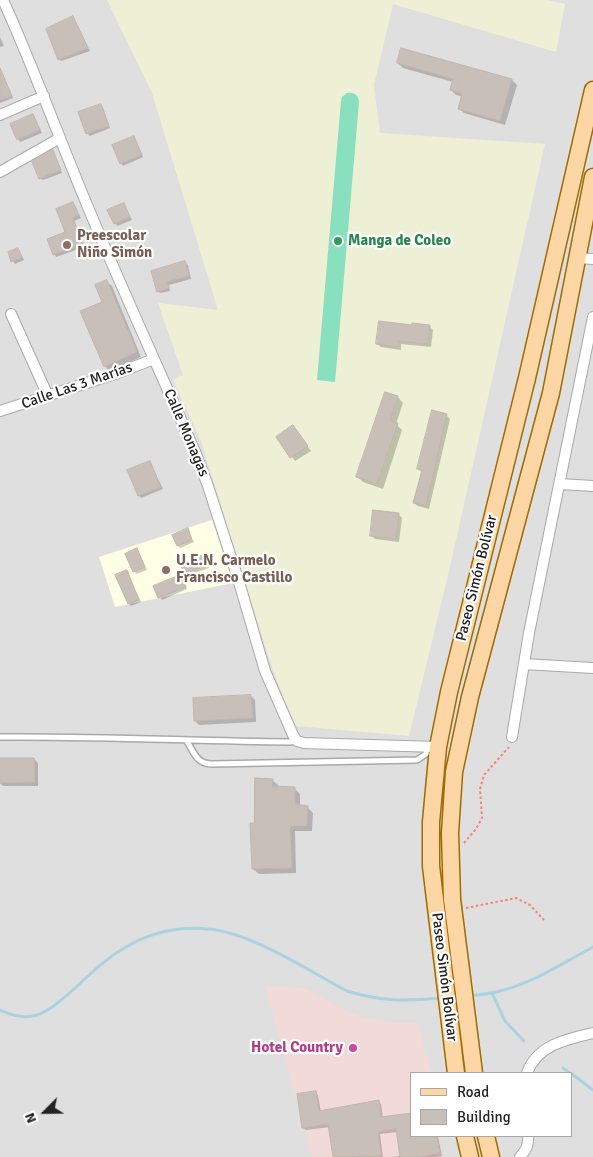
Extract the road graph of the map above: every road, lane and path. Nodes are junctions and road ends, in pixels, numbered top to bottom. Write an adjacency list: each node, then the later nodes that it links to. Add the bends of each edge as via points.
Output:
1 (3, 0): 3 (street, Calle Monagas)
2 (593, 90): 22 (main road, Paseo Simón Bolívar, via 532,359)
3 (44, 96): 4 (street); 5 (street, Calle Monagas)
4 (0, 115)
5 (60, 138): 6 (street); 11 (street, Calle Monagas)
6 (0, 172)
7 (593, 176): 8 (main road, Paseo Simón Bolívar)
8 (585, 258): 23 (main road, Paseo Simón Bolívar, via 459,744 451,806)
9 (11, 314): 12 (street)
10 (593, 317): 14 (street)
11 (154, 359): 12 (street, Calle Las 3 Marías); 21 (street, Calle Monagas, via 208,486 265,671)
12 (48, 396): 13 (street, Calle Las 3 Marías)
13 (0, 411)
14 (560, 484): 15 (street); 16 (street)
15 (593, 486)
16 (524, 664): 17 (street); 19 (street)
17 (593, 668)
18 (0, 737): 20 (lane, via 71,736)
19 (512, 737): 23 (path, via 508,748 484,775 480,789 480,824)
20 (187, 741): 21 (lane); 22 (lane, via 204,764 416,760)
21 (297, 741): 22 (street)
22 (433, 747): 27 (main road, Paseo Simón Bolívar, via 430,844)
23 (450, 858): 24 (main road, Paseo Simón Bolívar)
24 (454, 911): 25 (path, via 516,898); 28 (main road, Paseo Simón Bolívar)
25 (544, 920)
26 (593, 1033): 29 (street, via 551,1046 536,1057)
27 (456, 1072)
28 (474, 1072)
29 (528, 1072)
30 (465, 1137): 34 (main road)
31 (486, 1137): 35 (main road)
32 (528, 1137): 33 (street)
33 (524, 1155)
34 (470, 1157)
35 (491, 1157)

